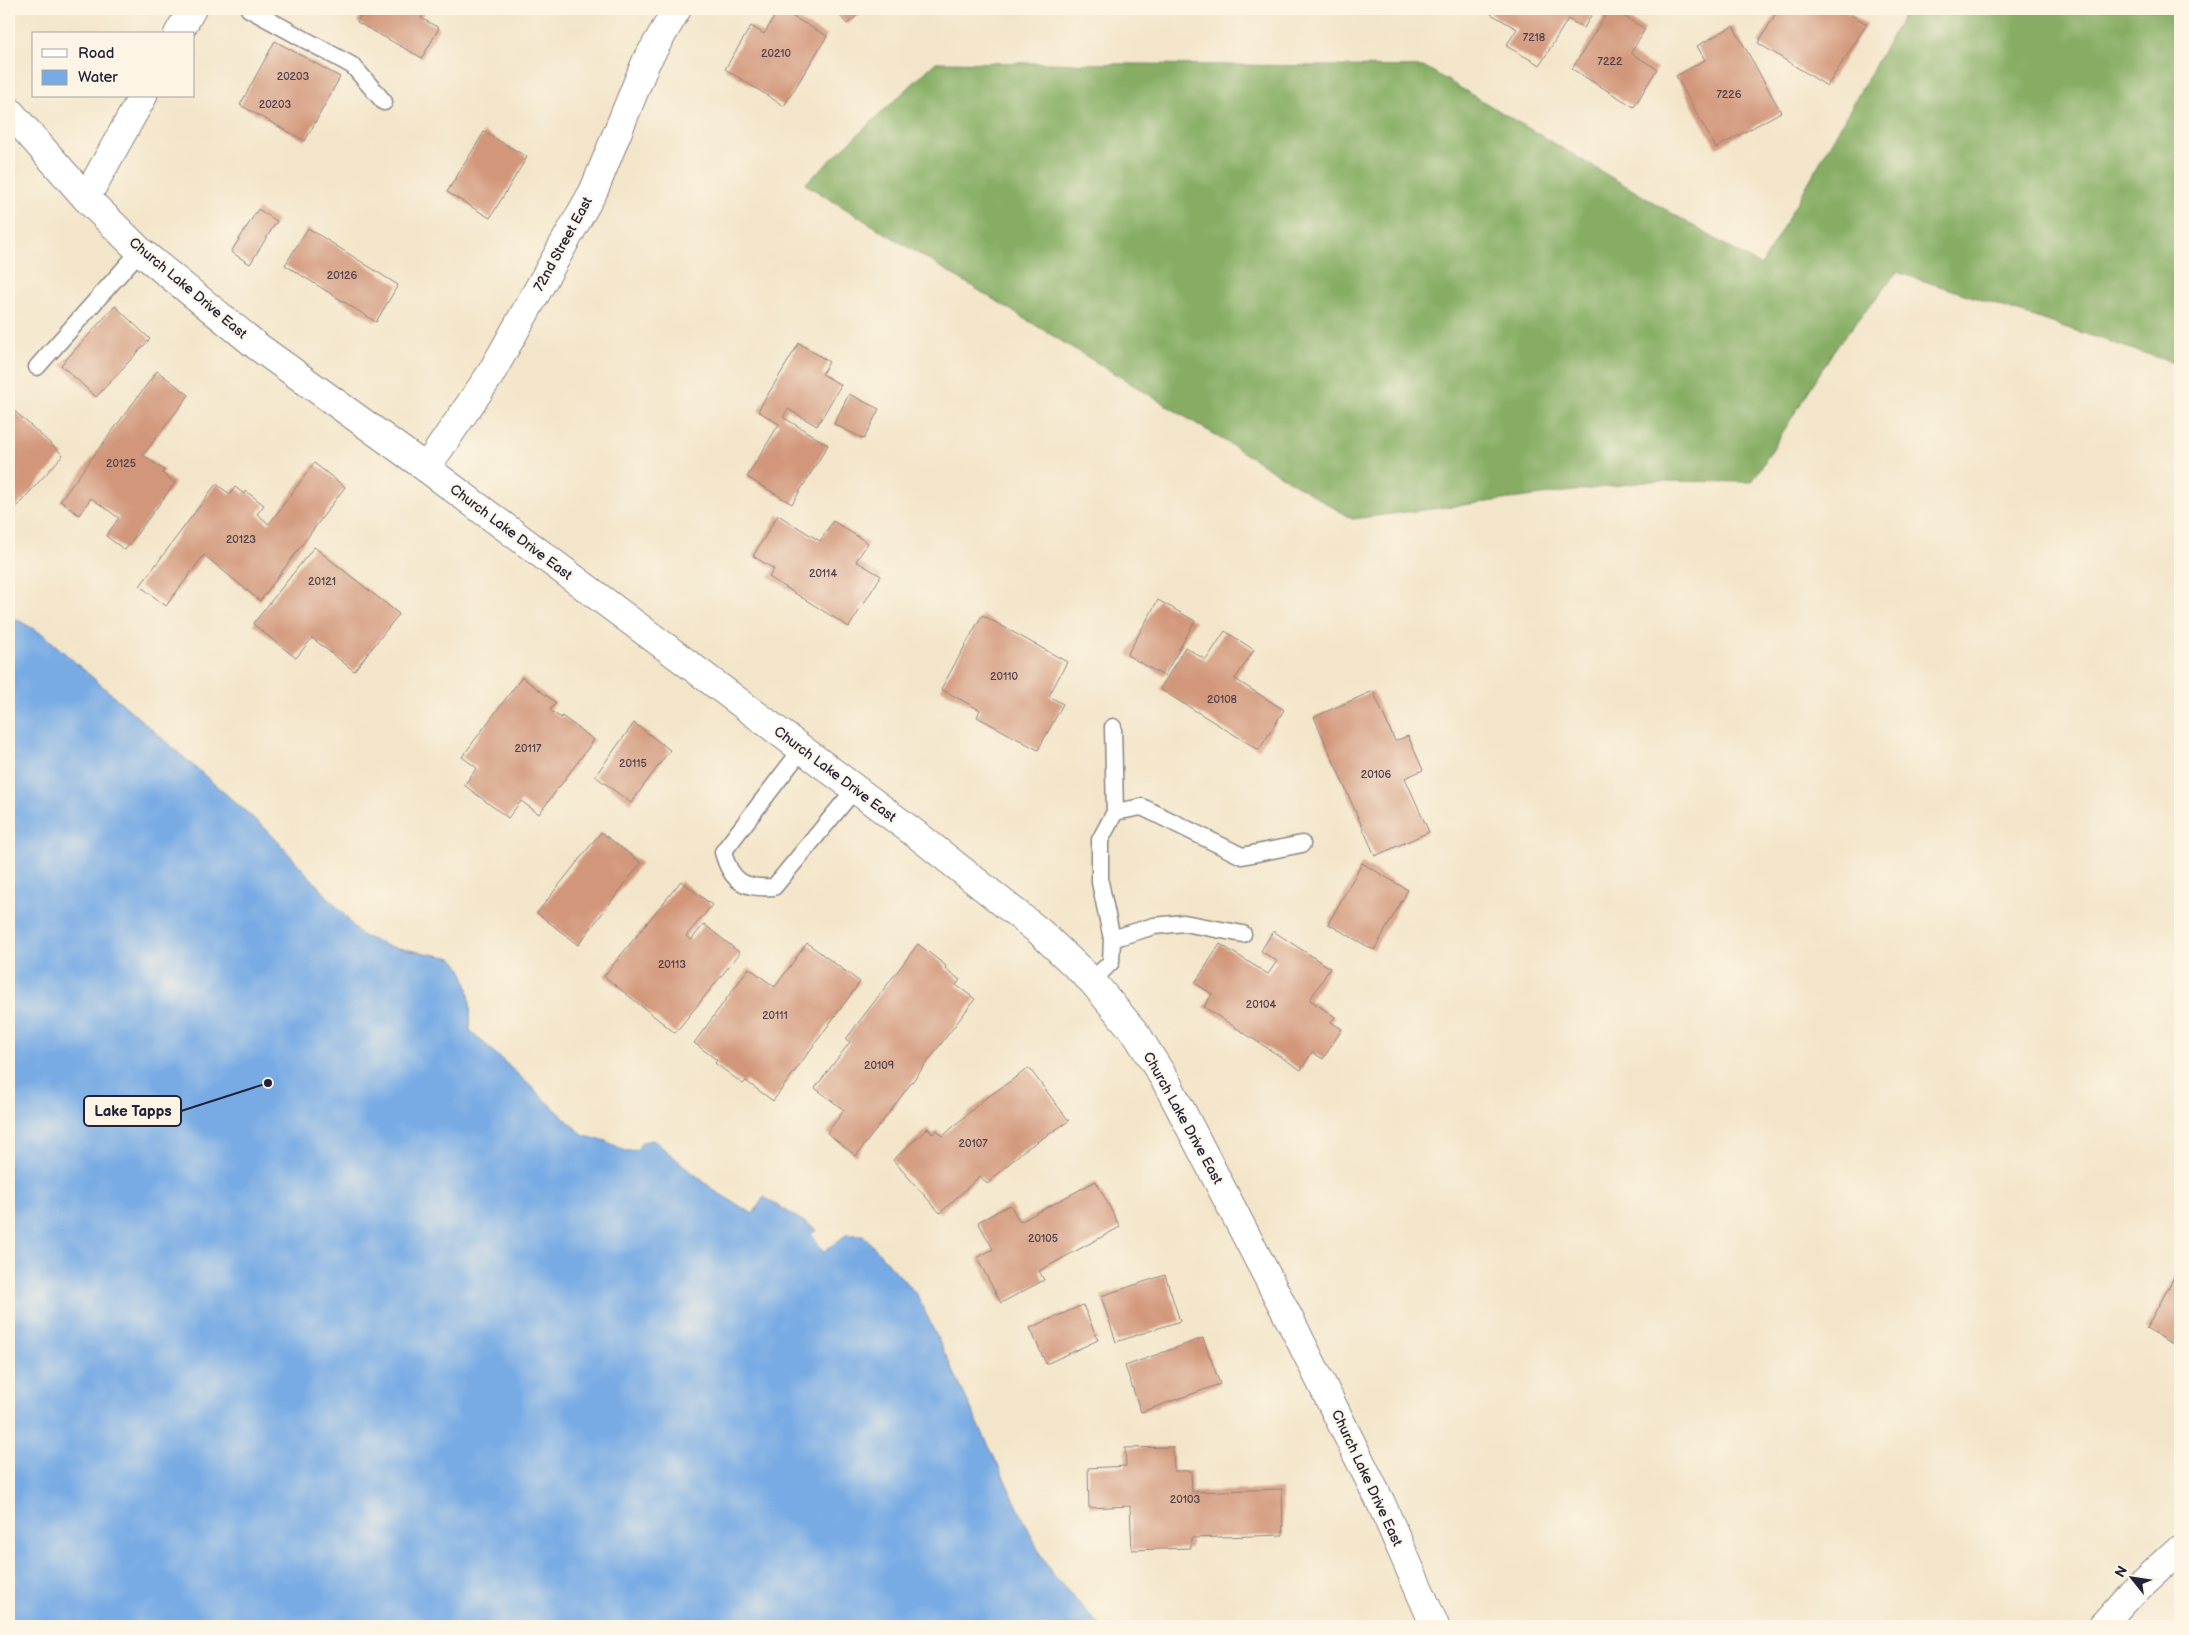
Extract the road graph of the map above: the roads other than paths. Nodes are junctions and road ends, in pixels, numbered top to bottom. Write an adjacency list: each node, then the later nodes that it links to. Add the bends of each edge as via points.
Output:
1 (192, 9): 4 (street)
2 (249, 9): 6 (lane, via 353,66)
3 (677, 9): 11 (street, 72nd Street East, via 646,62 594,190 490,375)
4 (179, 32)
5 (142, 98): 8 (street)
6 (384, 102)
7 (9, 111): 8 (street, Church Lake Drive East)
8 (86, 198): 9 (street, Church Lake Drive East)
9 (140, 251): 10 (lane); 11 (street, Church Lake Drive East, via 257,346)
10 (37, 367)
11 (426, 468): 13 (street, Church Lake Drive East)
12 (1113, 727): 15 (lane)
13 (802, 749): 14 (street, Church Lake Drive East); 14 (lane, via 723,852 727,868 738,881 758,888 774,887)
14 (855, 789): 19 (street, Church Lake Drive East, via 1040,932)
15 (1115, 812): 16 (lane, via 1142,807 1242,856); 18 (lane, via 1100,840 1100,882)
16 (1302, 844)
17 (1243, 934): 18 (lane, via 1184,923 1154,926)
18 (1112, 938): 19 (lane, via 1111,962)
19 (1092, 981): 21 (street, Church Lake Drive East, via 1137,1035 1167,1083 1381,1503)
20 (2180, 1549): 22 (street)
21 (1435, 1626)
22 (2102, 1626)

